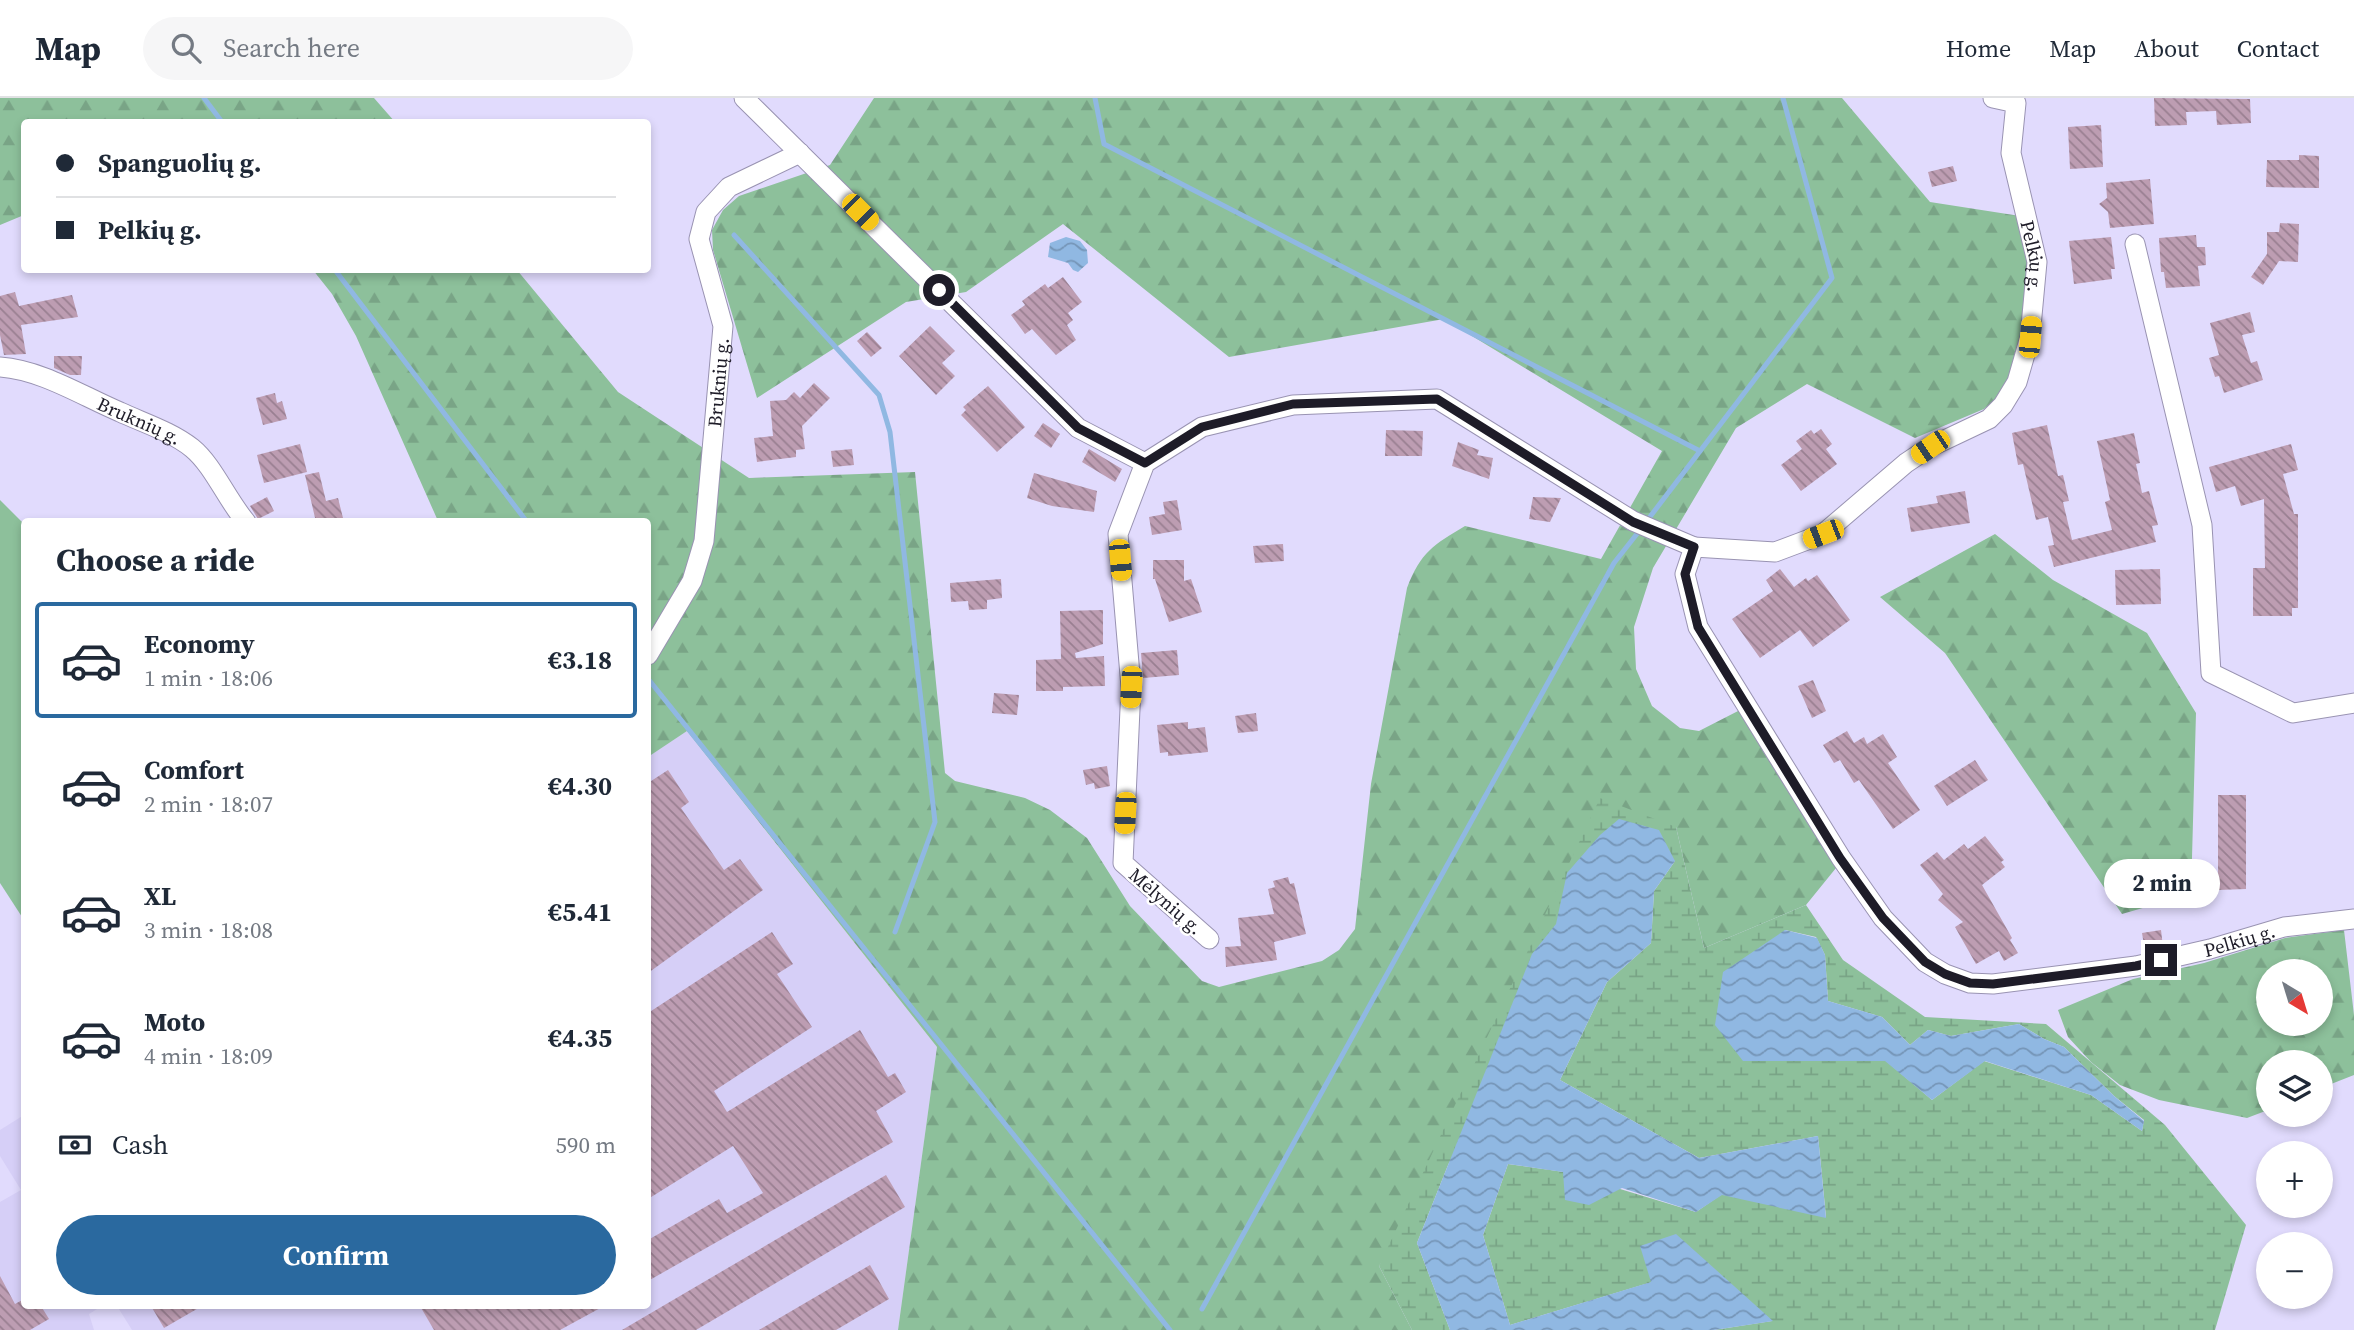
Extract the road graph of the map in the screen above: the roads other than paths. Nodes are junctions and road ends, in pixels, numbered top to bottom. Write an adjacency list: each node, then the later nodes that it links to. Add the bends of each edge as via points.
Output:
1 (744, 98): 4 (street)
2 (1993, 98): 3 (street, Pelkių g.)
3 (2018, 100): 9 (street, Pelkių g., via 2011,153 2037,262 2030,337 2017,382 2003,405 1989,419 1906,463 1823,534 1775,552)
4 (800, 153): 7 (street, via 1078,428); 10 (street, Bruknių g., via 729,187 706,212 699,239 723,326 704,541 692,581)
5 (2135, 244): 11 (street, via 2202,525 2211,673 2293,713)
6 (0, 367): 8 (street, Bruknių g., via 33,373 184,443 203,459)
7 (1145, 463): 9 (street, via 1202,427 1293,404 1437,399 1633,522); 13 (street, Mėlynių g., via 1118,534 1131,687 1123,863)
8 (244, 518)
9 (1694, 547): 12 (street, Pelkių g., via 1685,574 1698,627 1840,858 1883,918 1925,962 1945,974 1970,983 1993,984 2111,969 2284,928)
10 (651, 650)
11 (2354, 703)
12 (2354, 919)
13 (1209, 939)

